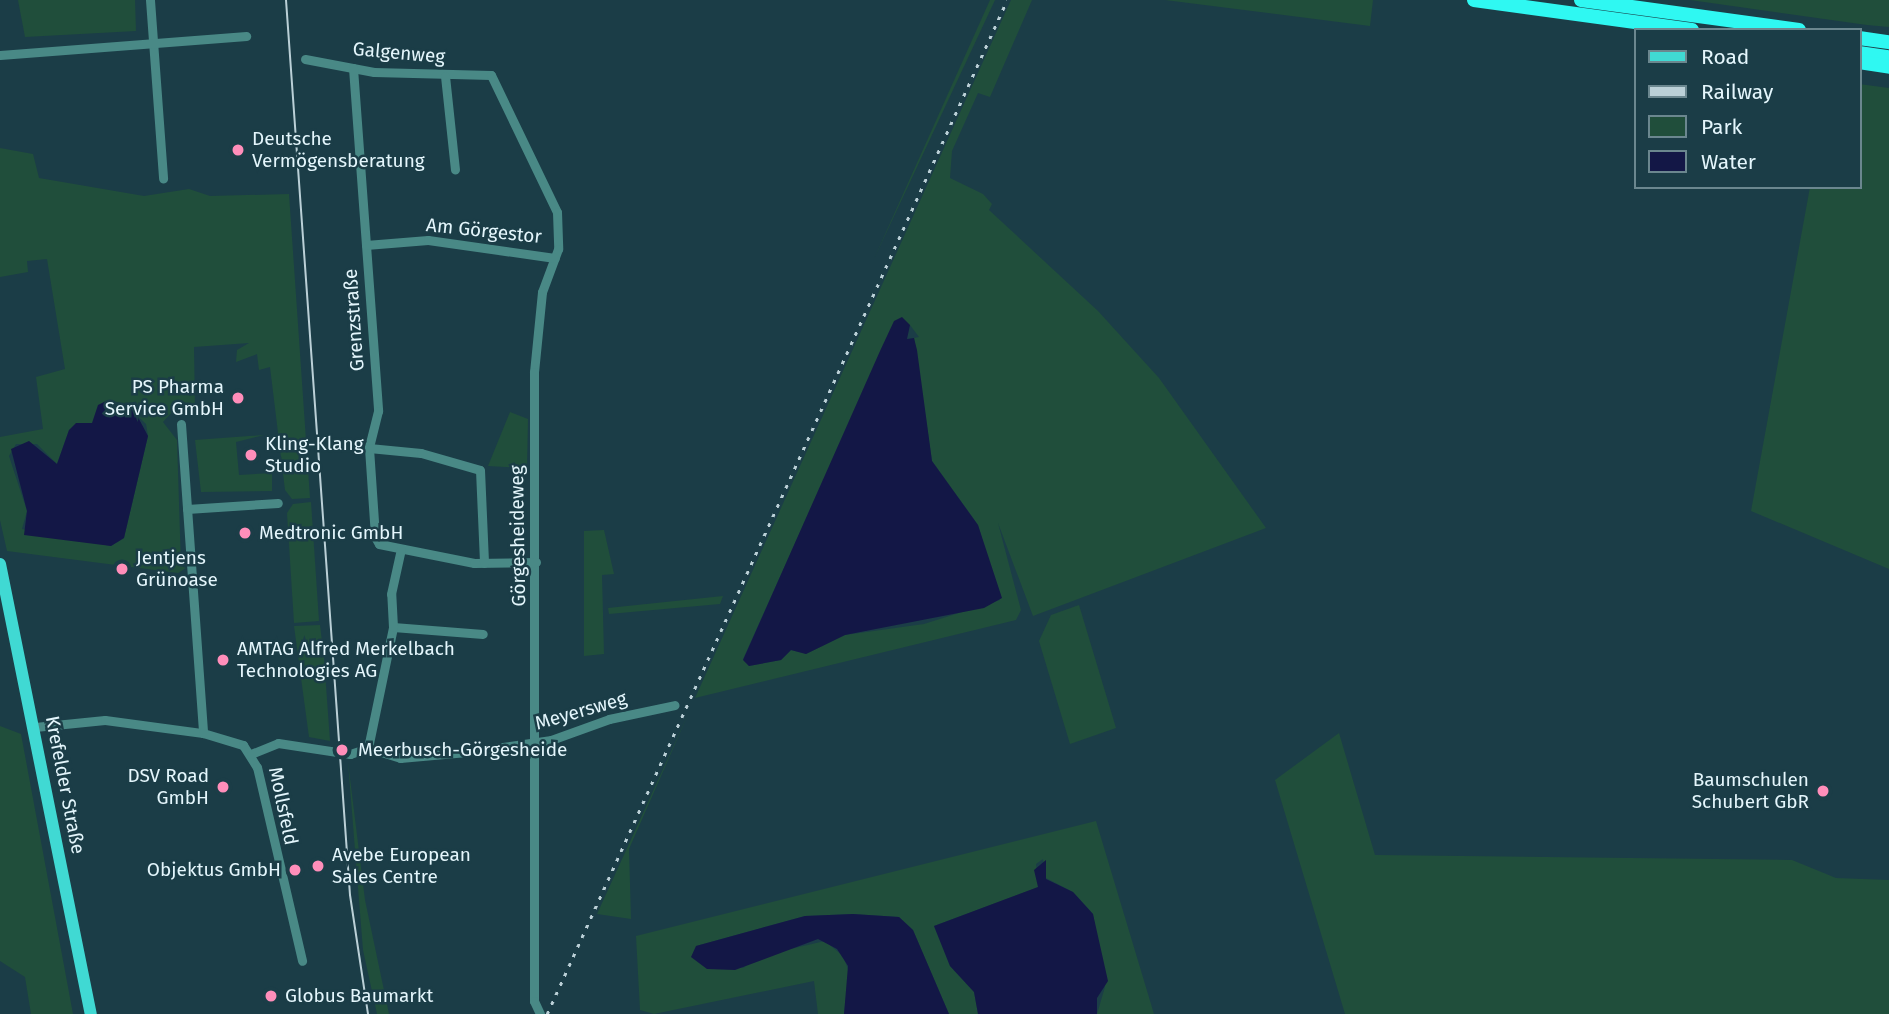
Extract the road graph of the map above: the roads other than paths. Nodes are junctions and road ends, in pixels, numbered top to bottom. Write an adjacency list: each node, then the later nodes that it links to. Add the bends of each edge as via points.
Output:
1 (150, 0): 11 (street)
2 (1474, 0): 4 (highway)
3 (1581, 0): 5 (highway)
4 (1677, 28)
5 (1784, 28)
6 (246, 36): 11 (street)
7 (1889, 36): 8 (highway)
8 (1861, 37)
9 (1861, 37): 10 (highway)
10 (1889, 42)
11 (153, 43): 13 (street); 22 (street)
12 (1861, 53): 14 (highway)
13 (0, 55)
14 (1889, 57)
15 (305, 59): 18 (street, Galgenweg)
16 (1861, 62): 17 (highway)
17 (1889, 67)
18 (353, 68): 20 (street, Galgenweg); 23 (street, Grenzstraße)
19 (491, 75): 20 (street, Galgenweg); 24 (street, Görgesheideweg, via 552,197 559,227)
20 (445, 76): 21 (street)
21 (456, 169)
22 (163, 179)
23 (366, 245): 24 (street, Am Görgestor, via 428,240); 26 (street, Grenzstraße, via 378,411)
24 (555, 258): 30 (street, Görgesheideweg, via 542,292 534,372)
25 (181, 424): 28 (street)
26 (369, 448): 29 (street, Grenzstraße, via 375,537); 31 (street, via 402,449 480,470)
27 (278, 503): 28 (street)
28 (187, 509): 37 (street)
29 (401, 549): 31 (street); 33 (street, via 391,594)
30 (536, 562): 31 (street); 38 (street, Görgesheideweg)
31 (484, 563)
32 (0, 564): 36 (main road, Krefelder Straße)
33 (394, 627): 34 (street); 39 (street)
34 (482, 634)
35 (675, 705): 38 (street, Meyersweg)
36 (35, 727): 37 (street, Mollsfeld, via 105,720); 42 (main road, Krefelder Straße)
37 (203, 733): 40 (street, Mollsfeld, via 231,739)
38 (538, 742): 39 (street, Meyersweg, via 400,758); 43 (street, Görgesheideweg, via 534,1001)
39 (368, 748): 40 (street, Meyersweg, via 350,754 278,743)
40 (251, 754): 41 (street, Mollsfeld)
41 (302, 961)
42 (91, 1014)
43 (540, 1014)

